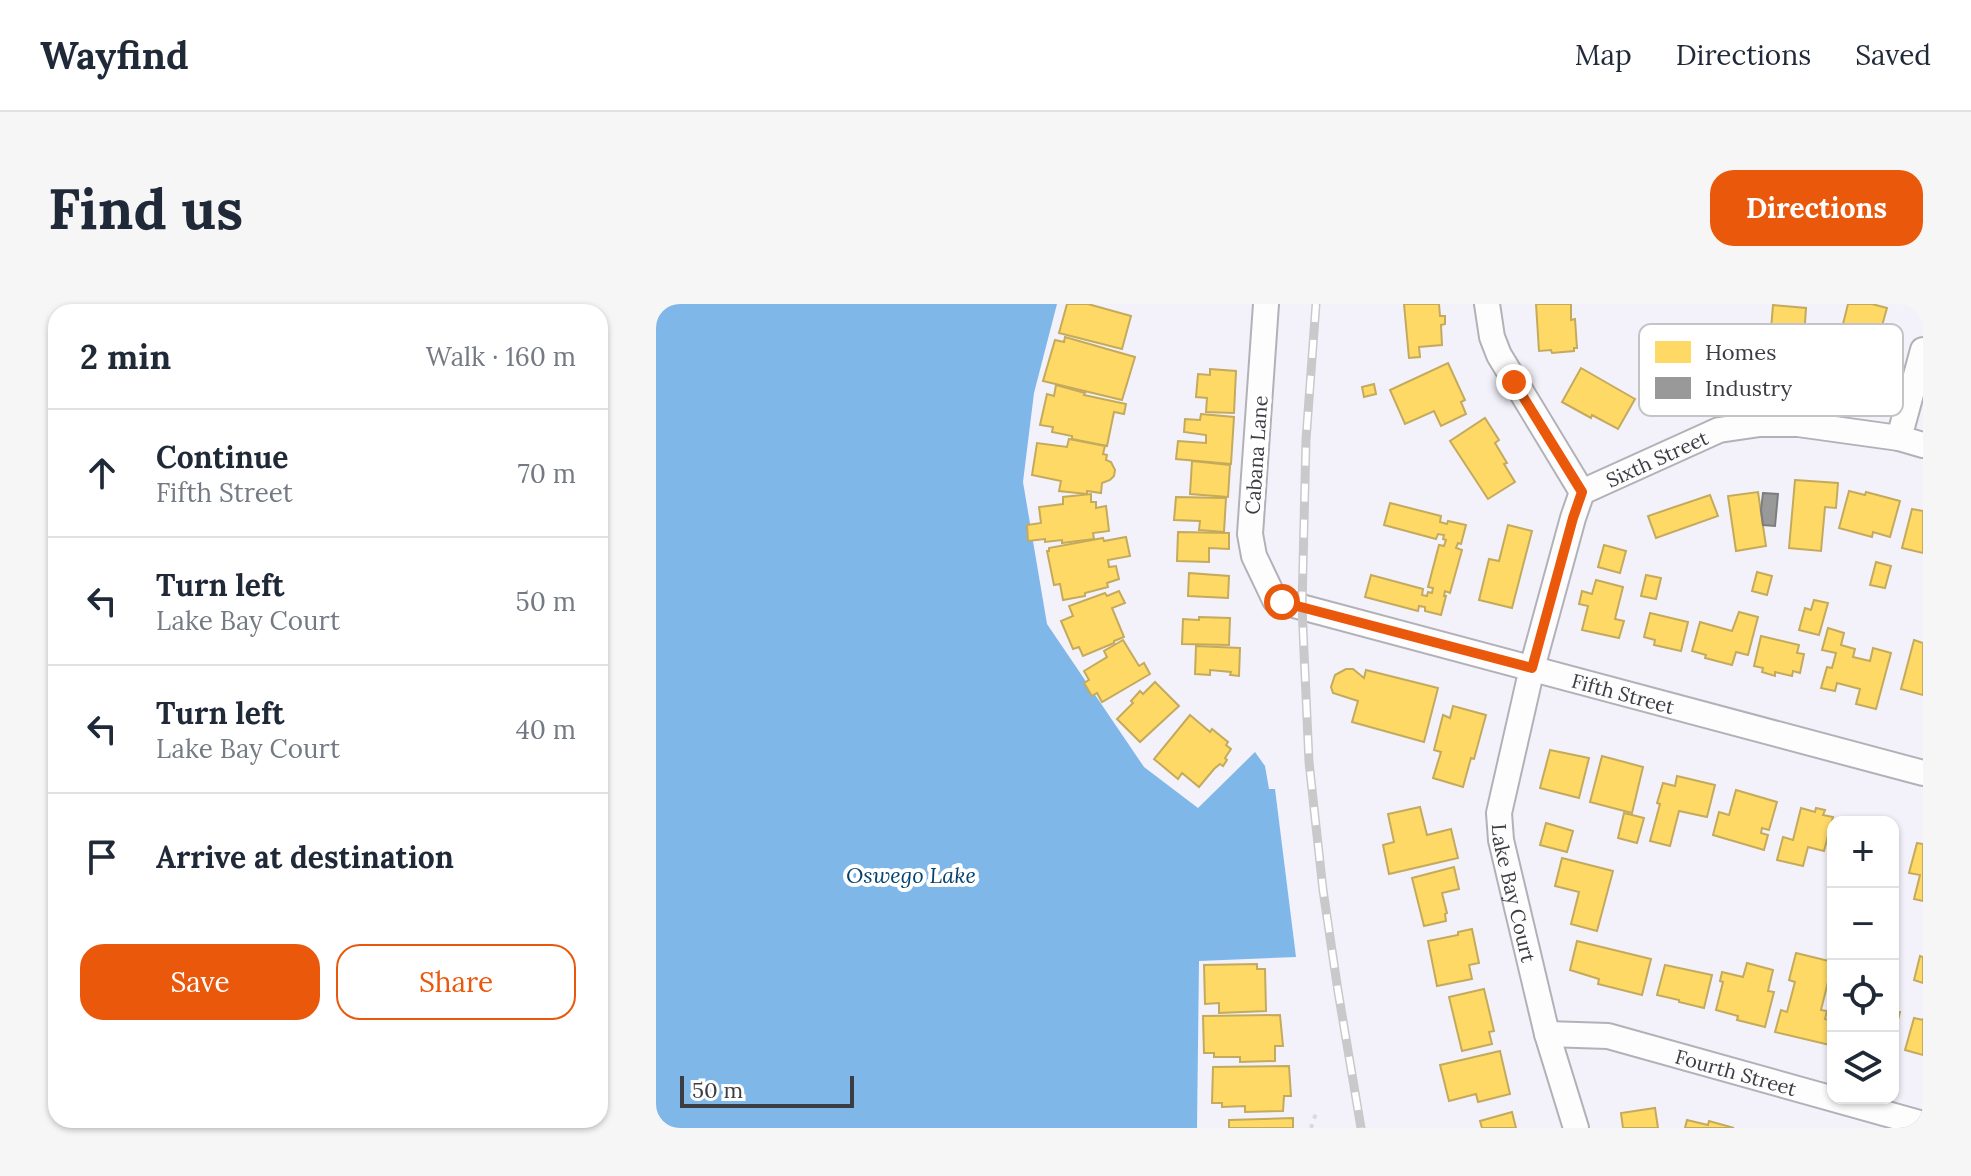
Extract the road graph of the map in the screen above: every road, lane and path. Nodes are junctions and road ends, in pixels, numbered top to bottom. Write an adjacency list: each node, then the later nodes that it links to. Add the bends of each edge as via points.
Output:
1 (1266, 304): 7 (street, Cabana Lane, via 1250,534 1254,556)
2 (1487, 304): 6 (street, via 1499,355)
3 (1923, 350): 4 (street)
4 (1899, 438): 5 (street, Sixth Street); 6 (street, Sixth Street, via 1798,424 1719,430)
5 (1923, 445)
6 (1582, 492): 8 (street, Lake Bay Court)
7 (1275, 600): 8 (street, Fifth Street)
8 (1532, 668): 9 (street, Fifth Street); 10 (street, Lake Bay Court, via 1499,813)
9 (1923, 773)
10 (1547, 1034): 12 (street, Fourth Street, via 1608,1036); 14 (street, Lake Bay Court)
11 (1317, 1110): 13 (path)
12 (1923, 1124)
13 (1311, 1128)
14 (1576, 1128)

